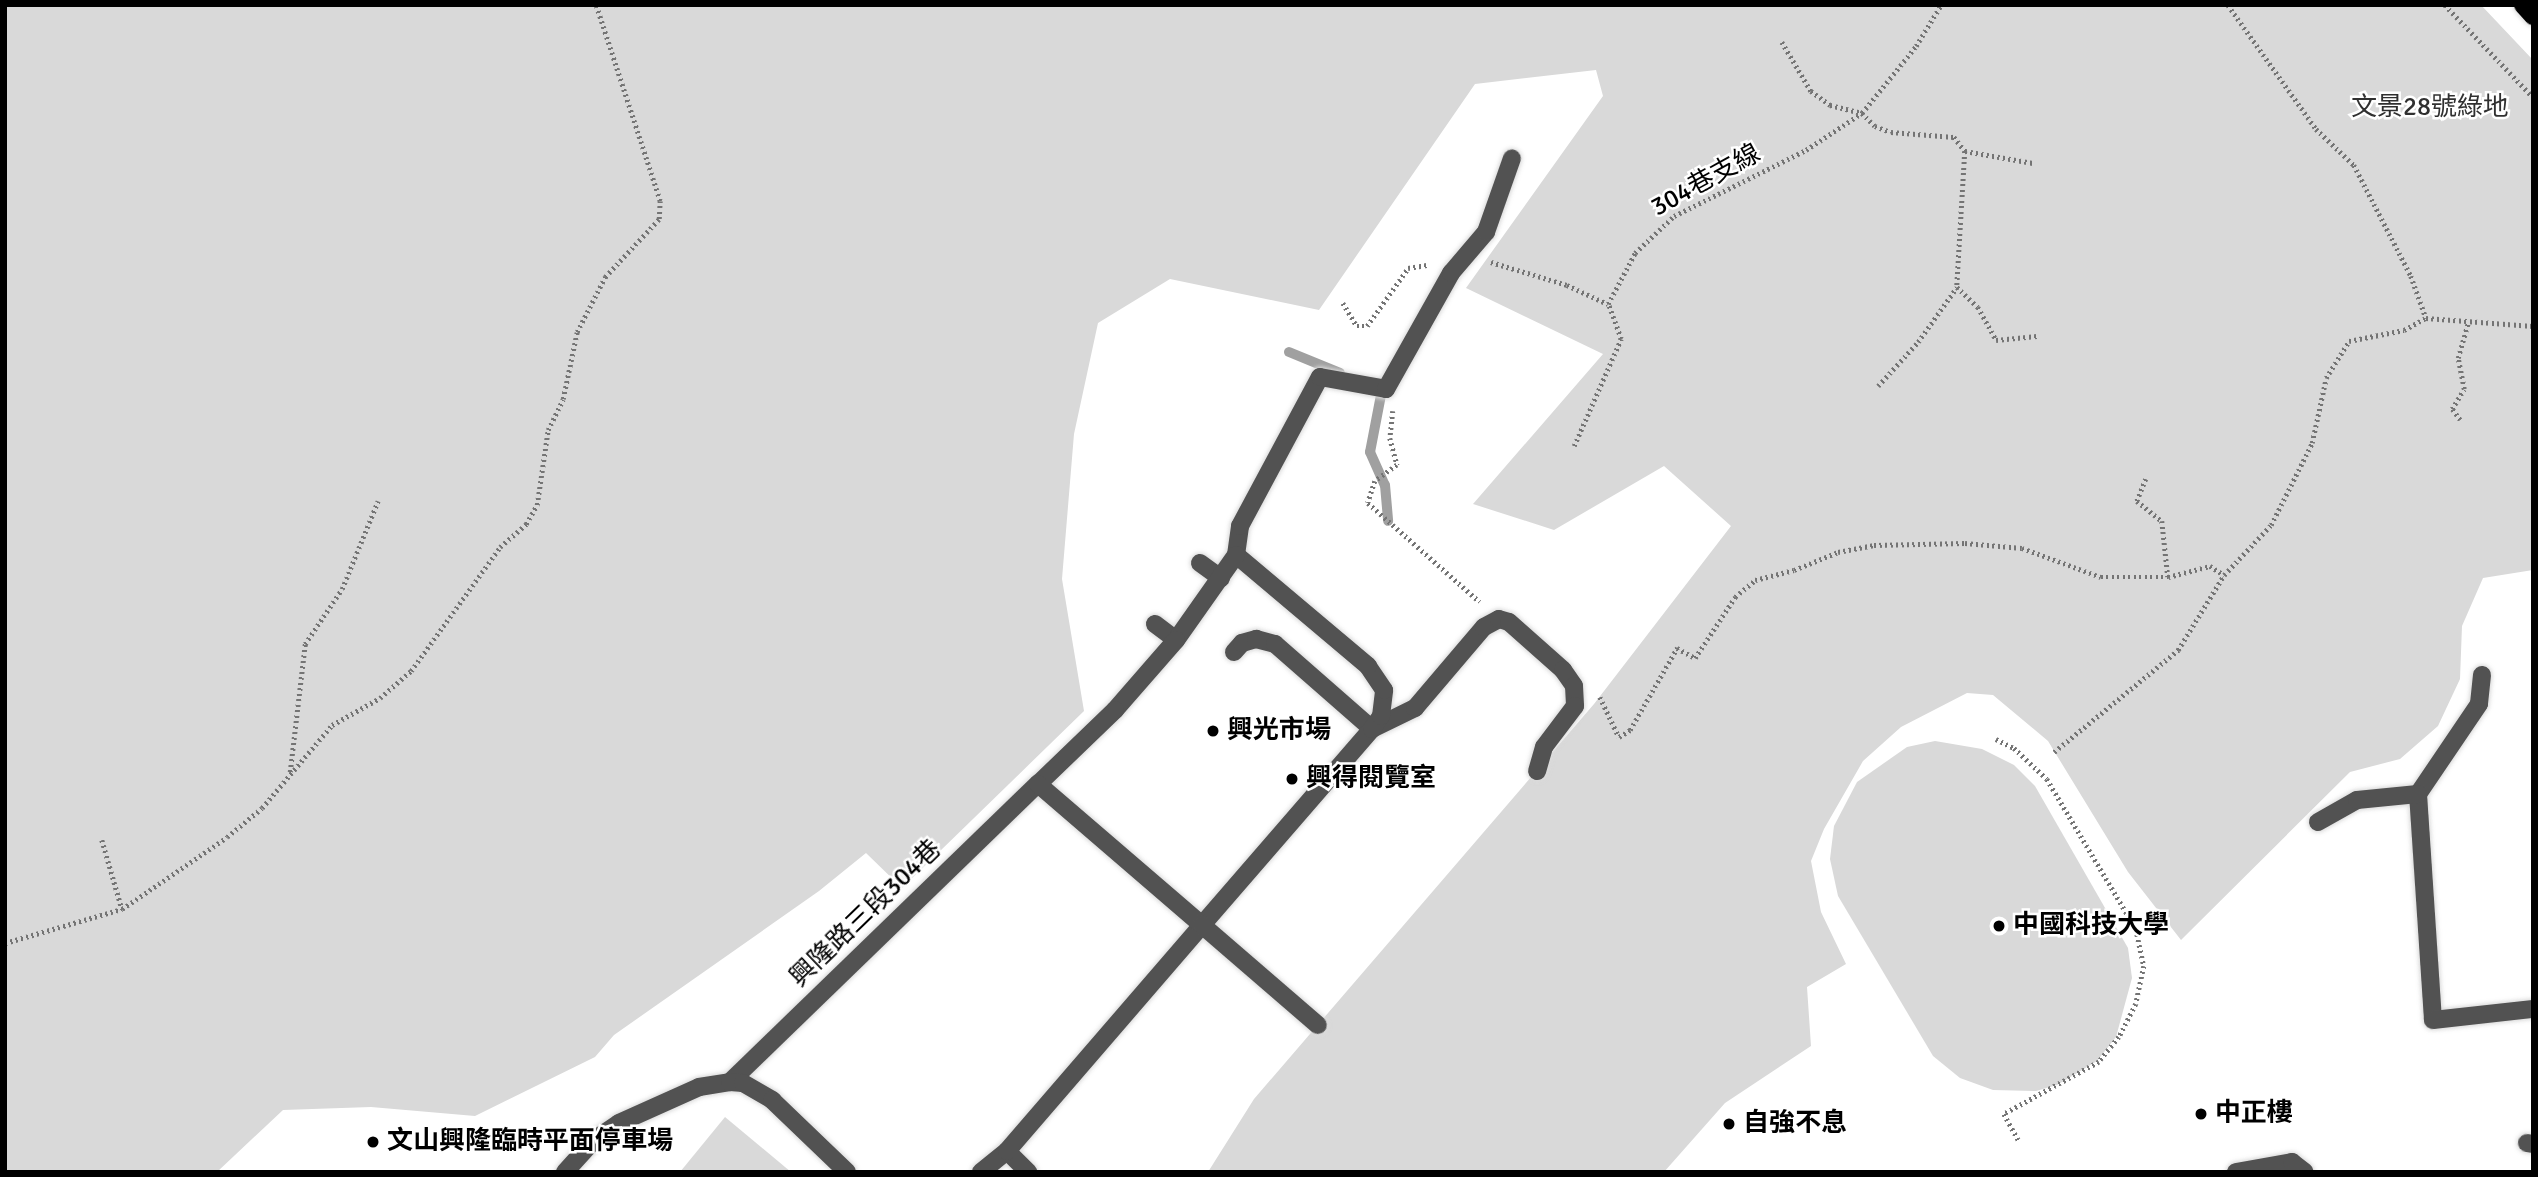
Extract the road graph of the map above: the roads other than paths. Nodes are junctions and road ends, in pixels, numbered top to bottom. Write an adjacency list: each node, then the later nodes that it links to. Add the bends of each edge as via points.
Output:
1 (2523, 5): 2 (main road)
2 (2533, 16)
3 (1512, 158): 4 (street, 興隆路三段304巷, via 1486,232 1471,255 1451,273 1386,389 1320,377 1240,526)
4 (1236, 555): 6 (street, 興隆路三段304巷); 11 (street, via 1379,680 1385,703)
5 (1200, 563): 6 (street)
6 (1221, 578): 8 (street, 興隆路三段304巷)
7 (1155, 624): 8 (street)
8 (1176, 640): 13 (street, 興隆路三段304巷, via 1115,709)
9 (1234, 652): 11 (street, via 1242,643 1256,639 1275,644)
10 (2482, 676): 14 (street, via 2479,704)
11 (1372, 729): 12 (street, via 1415,708 1484,627 1499,619 1509,622 1546,655 1574,686 1575,706 1544,747); 16 (street)
12 (1537, 771)
13 (1038, 784): 16 (street); 19 (street, 興隆路三段304巷)
14 (2418, 794): 15 (street, via 2357,800); 17 (street, via 2433,1020)
15 (2318, 821)
16 (1202, 925): 18 (street); 20 (street)
17 (2533, 1009)
18 (1318, 1025)
19 (730, 1082): 21 (street, via 699,1087 618,1123 594,1140); 22 (street, via 743,1083 772,1100)
20 (1007, 1151): 23 (street); 24 (street)
21 (565, 1172)
22 (846, 1172)
23 (981, 1172)
24 (1028, 1172)
25 (2236, 1172): 26 (street, via 2292,1162)
26 (2305, 1172)

